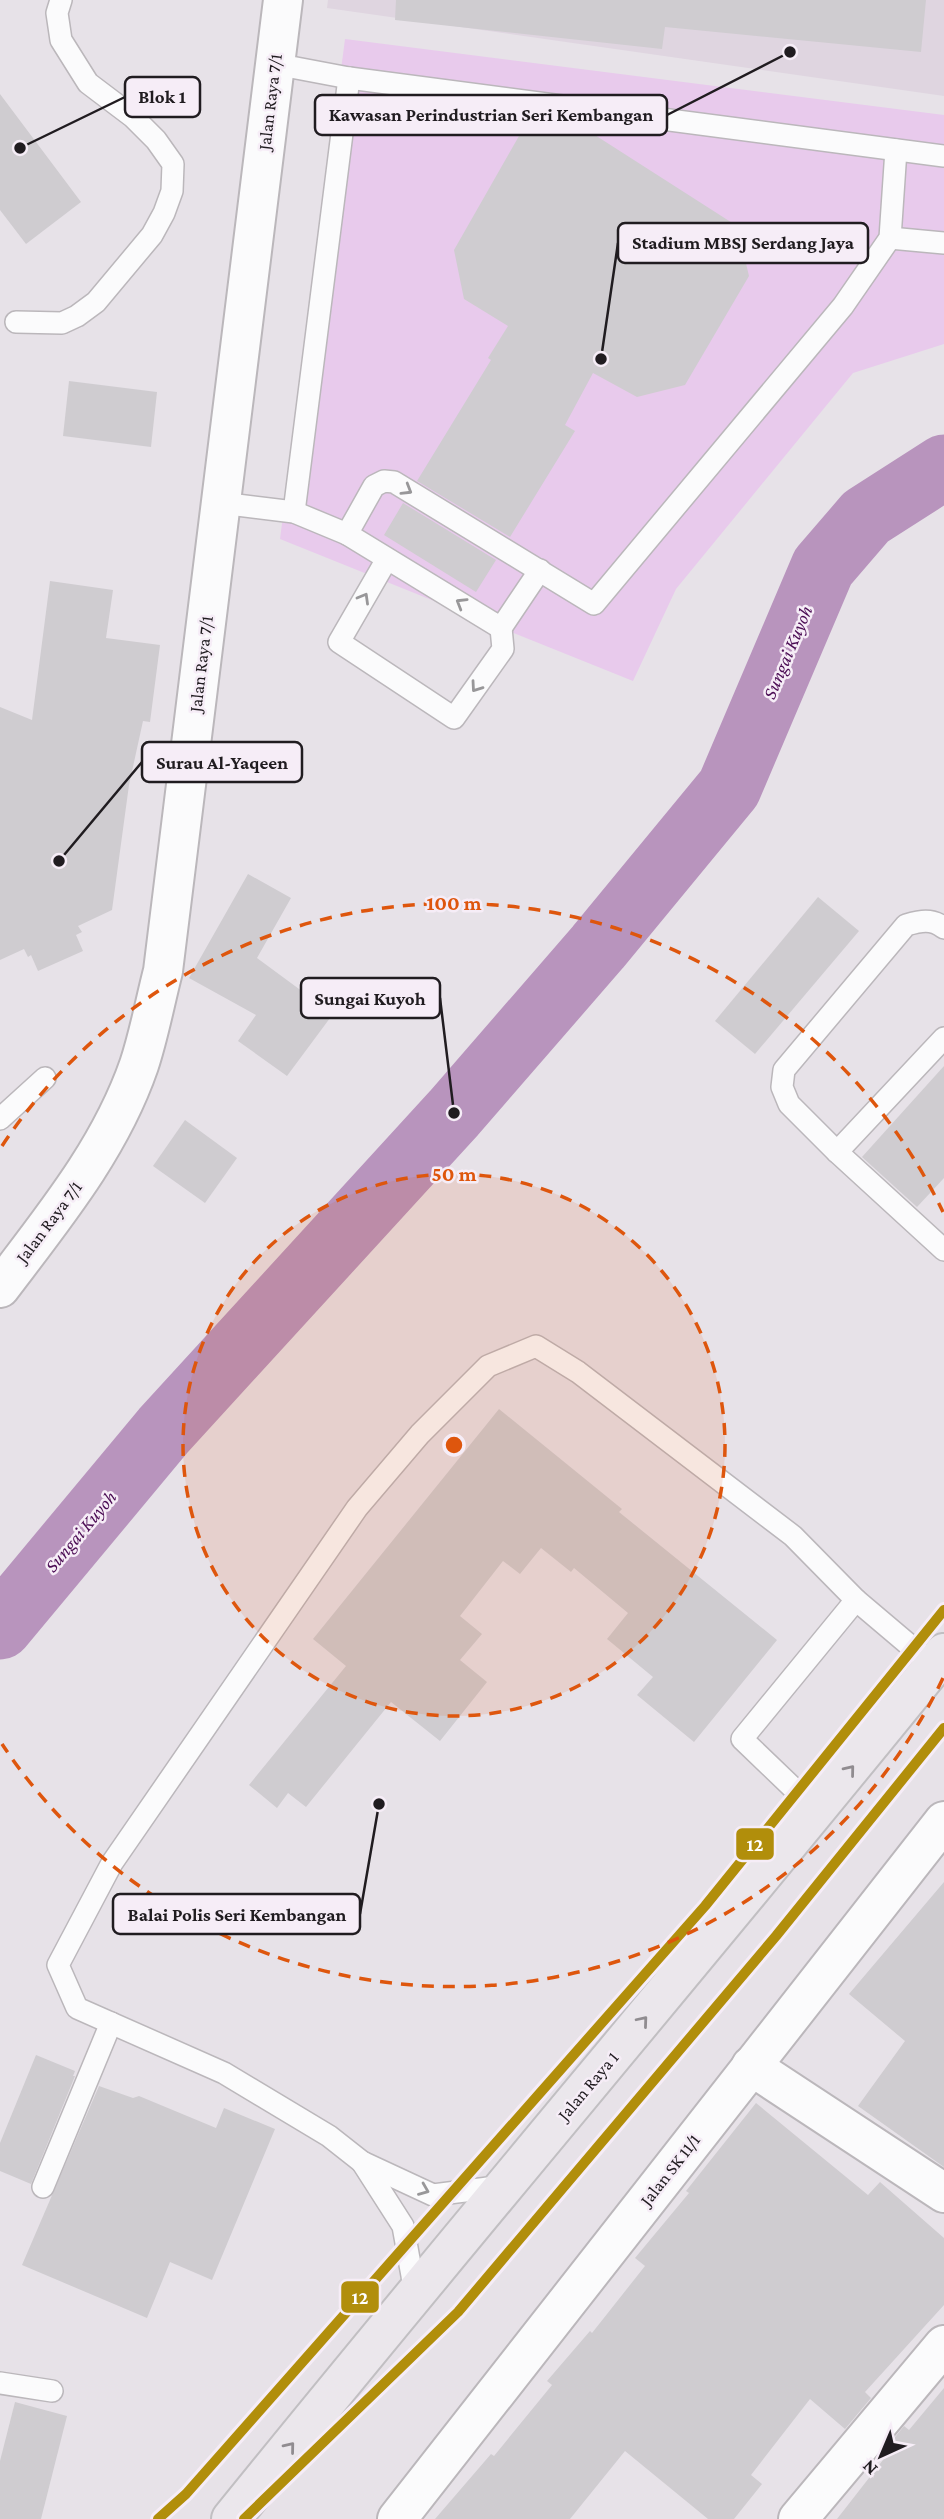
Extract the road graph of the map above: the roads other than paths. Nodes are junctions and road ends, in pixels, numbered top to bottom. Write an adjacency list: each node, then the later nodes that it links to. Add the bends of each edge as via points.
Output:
1 (61, 0): 9 (lane, via 57,13 61,40 88,83 156,140 173,164 172,191 152,235 96,302 62,323)
2 (282, 0): 3 (street, Jalan Raya 7/1)
3 (275, 64): 4 (lane); 10 (street, Jalan Raya 7/1)
4 (349, 78): 5 (lane); 11 (lane)
5 (896, 150): 6 (lane); 7 (lane)
6 (944, 156)
7 (890, 238): 8 (lane); 14 (lane, via 843,306 594,604)
8 (944, 243)
9 (16, 322)
10 (221, 503): 11 (lane); 22 (street, Jalan Raya 7/1, via 163,971 138,1066 113,1124 80,1182)
11 (293, 512): 12 (lane)
12 (347, 534): 13 (lane); 14 (lane, one-way to 14, via 374,486 394,482)
13 (387, 559): 15 (lane, one-way to 13); 15 (lane, one-way to 13, via 503,649 454,718 339,642)
14 (540, 570): 15 (lane)
15 (501, 628)
16 (944, 928): 20 (lane, via 923,920 906,925 784,1070 782,1087 789,1104)
17 (944, 1038): 20 (lane)
18 (45, 1078): 19 (lane)
19 (0, 1119)
20 (837, 1153): 21 (lane)
21 (944, 1250)
22 (0, 1287)
23 (856, 1600): 24 (lane); 25 (lane, via 742,1739); 27 (lane, via 793,1536 578,1372 536,1346 488,1366 420,1434 357,1508 113,1863 58,1965 77,2008)
24 (939, 1660): 25 (main road, Jalan Raya 1, one-way to 24)
25 (817, 1811): 30 (main road, Jalan Raya 1, one-way to 25)
26 (944, 1821): 28 (street, Jalan SK 11/1)
27 (111, 2023): 29 (lane, via 224,2073 329,2136); 31 (lane)
28 (751, 2066): 32 (street); 38 (street, Jalan SK 11/1)
29 (362, 2162): 30 (lane, one-way to 30, via 433,2195); 33 (lane, via 403,2226)
30 (504, 2186): 33 (main road, Jalan Raya 1)
31 (43, 2187)
32 (944, 2193)
33 (415, 2292): 37 (main road, Jalan Raya 1, one-way to 33)
34 (944, 2345): 39 (street)
35 (0, 2383): 36 (lane)
36 (52, 2391)
37 (245, 2510)
38 (397, 2519)
39 (798, 2519)

